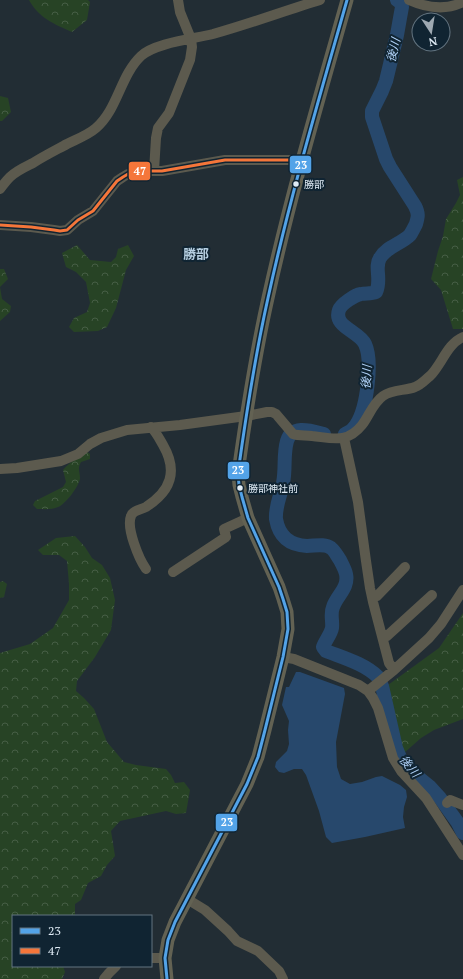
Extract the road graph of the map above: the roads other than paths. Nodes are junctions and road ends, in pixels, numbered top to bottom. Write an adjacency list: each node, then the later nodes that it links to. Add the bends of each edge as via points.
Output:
1 (178, 0): 6 (street, via 181,16)
2 (320, 0): 6 (street)
3 (346, 0): 7 (main road)
4 (408, 0): 5 (street, via 442,8)
5 (463, 2)
6 (191, 39): 8 (street, via 188,66 169,113 158,128); 9 (street, via 166,45 143,55 134,63 115,101 97,128 20,170)
7 (302, 160): 8 (street, via 225,160); 12 (main road, via 268,298)
8 (154, 171): 10 (street, via 140,171 122,177 92,211 67,230)
9 (0, 189)
10 (0, 225)
11 (463, 337): 14 (street, via 452,345 420,385 383,396 354,434)
12 (246, 416): 13 (street); 14 (street, via 272,412 292,432 331,439); 16 (main road, via 238,473)
13 (151, 427): 15 (street, via 127,430 101,438 78,454 61,461); 18 (street, via 167,452 171,466 167,488 146,507 131,516 131,533 137,553)
14 (344, 438): 22 (street, via 358,502)
15 (0, 469)
16 (248, 518): 19 (street, via 224,529 226,537); 24 (main road, via 279,587 287,612 288,629)
17 (405, 568): 22 (street, via 377,596)
18 (146, 569)
19 (173, 572)
20 (463, 590): 25 (street, via 430,638)
21 (432, 595): 23 (street)
22 (372, 597): 23 (street)
23 (383, 638): 25 (street)
24 (284, 657): 26 (street, via 359,685); 30 (main road, via 258,757 233,812)
25 (394, 670): 26 (street)
26 (368, 691): 29 (street, via 378,708 393,758 426,798)
27 (447, 803): 28 (street, via 450,800)
28 (463, 805)
29 (463, 855)
30 (187, 899): 32 (main road, via 168,940); 36 (street, via 205,910 237,941 258,951 279,970)
31 (152, 958): 32 (street)
32 (165, 958): 35 (main road)
33 (115, 967): 34 (street)
34 (104, 979)
35 (167, 979)
36 (283, 979)

